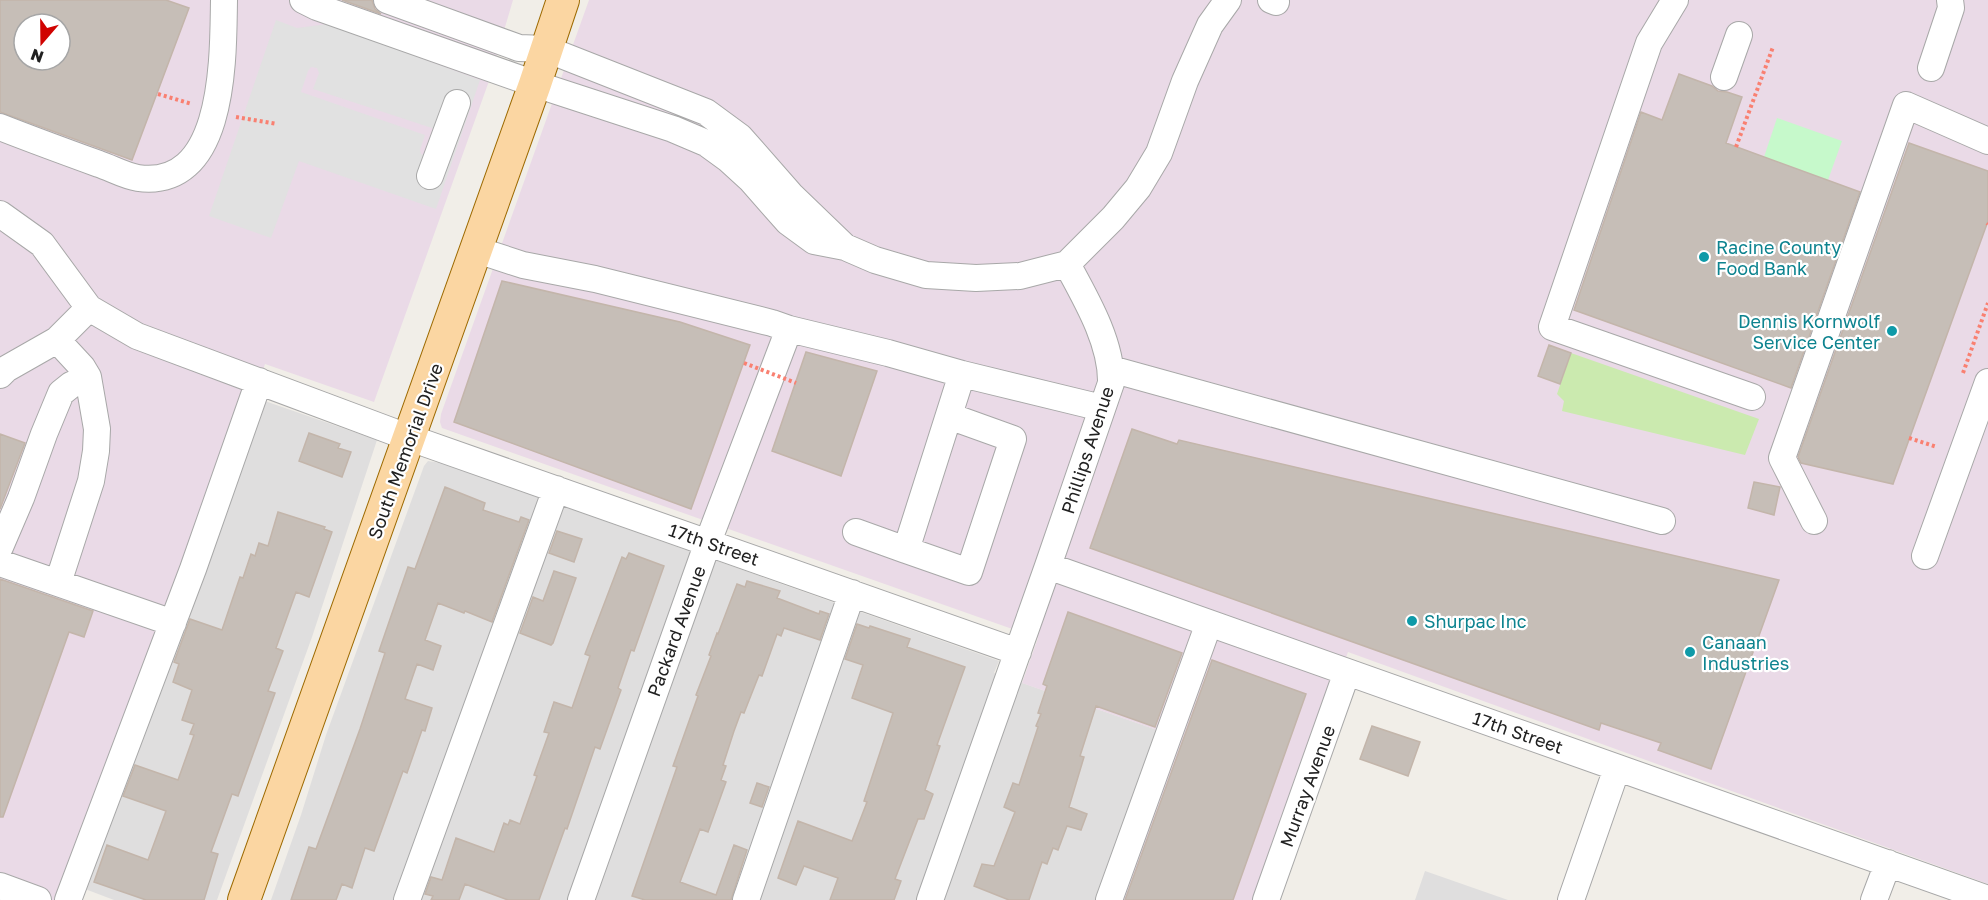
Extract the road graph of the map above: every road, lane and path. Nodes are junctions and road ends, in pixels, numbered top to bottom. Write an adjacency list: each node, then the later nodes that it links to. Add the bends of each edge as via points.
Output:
1 (224, 0): 15 (street, via 223,50 215,110 200,152 185,167 164,177 138,178)
2 (303, 0): 13 (street)
3 (387, 0): 10 (street, via 519,48)
4 (563, 0): 10 (main road, South Memorial Drive)
5 (1228, 0): 22 (street, via 1209,25 1159,153 1138,188)
6 (1675, 0): 34 (street, via 1649,43 1552,327)
7 (1950, 0): 11 (street, via 1952,8)
8 (1738, 34): 12 (street)
9 (1773, 47): 17 (path)
10 (546, 49): 13 (main road, South Memorial Drive); 20 (street, via 706,112 740,137 791,195)
11 (1932, 68)
12 (1724, 77)
13 (536, 84): 20 (street, via 706,143 751,180 788,222 814,241); 21 (main road, South Memorial Drive)
14 (457, 103): 18 (street)
15 (0, 127)
16 (1988, 141): 42 (street, via 1906,105 1782,458)
17 (1736, 147)
18 (430, 176)
19 (0, 214): 23 (street, via 42,244)
20 (845, 247): 22 (street, via 926,275 1020,276)
21 (477, 250): 24 (street, via 523,265 595,279); 37 (main road, South Memorial Drive)
22 (1067, 264): 27 (street, Phillips Avenue, via 1086,298)
23 (89, 308): 25 (street); 31 (street, 17th Street, via 137,336)
24 (789, 329): 28 (street); 44 (street, Packard Avenue)
25 (57, 340): 29 (street); 30 (street)
26 (744, 363): 33 (path, bridge)
27 (1111, 369): 35 (street, Phillips Avenue, via 1111,383); 41 (street)
28 (962, 374): 35 (street); 36 (street)
29 (0, 375)
30 (87, 377): 45 (street, via 61,393); 50 (street, via 97,429 96,451 91,481)
31 (259, 381): 37 (street, 17th Street); 52 (street)
32 (1988, 382): 47 (street)
33 (796, 383)
34 (1752, 397)
35 (1102, 408): 49 (street, Phillips Avenue)
36 (949, 416): 46 (street); 46 (street, via 1013,439 969,572)
37 (410, 438): 40 (street, 17th Street); 62 (main road, South Memorial Drive)
38 (1909, 438): 39 (path)
39 (1937, 447)
40 (556, 489): 44 (street, 17th Street); 63 (street)
41 (1662, 521)
42 (1814, 521)
43 (856, 532): 46 (street)
44 (708, 542): 51 (street, 17th Street); 64 (street, Packard Avenue)
45 (0, 547)
46 (906, 549)
47 (1925, 556)
48 (0, 563): 50 (street)
49 (1048, 567): 53 (street, 17th Street); 54 (street, Phillips Avenue)
50 (58, 583): 52 (street)
51 (852, 593): 54 (street, 17th Street); 65 (street)
52 (173, 623): 61 (street)
53 (1209, 623): 55 (street, 17th Street); 67 (street)
54 (1018, 652): 66 (street, Phillips Avenue)
55 (1347, 672): 56 (street, 17th Street); 68 (street, Murray Avenue)
56 (1617, 768): 57 (street, 17th Street); 69 (street)
57 (1888, 863): 59 (street, 17th Street); 70 (street)
58 (0, 886): 60 (street)
59 (1988, 898)
60 (38, 900)
61 (68, 900)
62 (244, 900)
63 (407, 900)
64 (581, 900)
65 (746, 900)
66 (930, 900)
67 (1108, 900)
68 (1266, 900)
69 (1570, 900)
70 (1874, 900)

